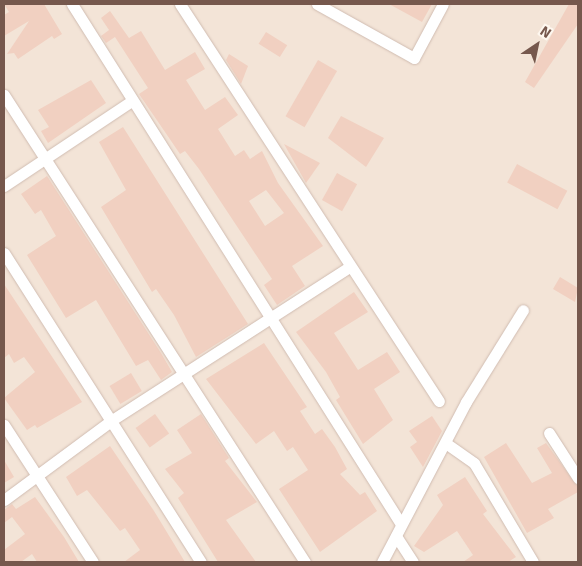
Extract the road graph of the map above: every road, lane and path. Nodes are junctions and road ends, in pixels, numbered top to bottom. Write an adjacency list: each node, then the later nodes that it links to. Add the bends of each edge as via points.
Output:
1 (72, 4): 6 (street)
2 (180, 4): 10 (street)
3 (317, 4): 4 (street, via 414,58)
4 (443, 4)
5 (4, 95): 7 (street)
6 (130, 102): 7 (street); 12 (street)
7 (46, 159): 8 (street); 13 (street)
8 (4, 186)
9 (4, 253): 15 (street)
10 (349, 267): 12 (street); 14 (street)
11 (524, 310): 18 (street, via 466,402)
12 (270, 318): 13 (street); 22 (street)
13 (185, 373): 15 (street); 26 (street)
14 (439, 401)
15 (112, 420): 19 (street); 25 (street)
16 (4, 425): 19 (street)
17 (549, 433): 20 (street)
18 (447, 444): 22 (street); 29 (street, via 474,463)
19 (35, 474): 21 (street); 24 (street)
20 (578, 478)
21 (4, 500)
22 (401, 524): 23 (street)
23 (396, 536): 27 (street); 28 (street)
24 (93, 562)
25 (201, 562)
26 (305, 562)
27 (382, 562)
28 (413, 562)
29 (533, 562)

